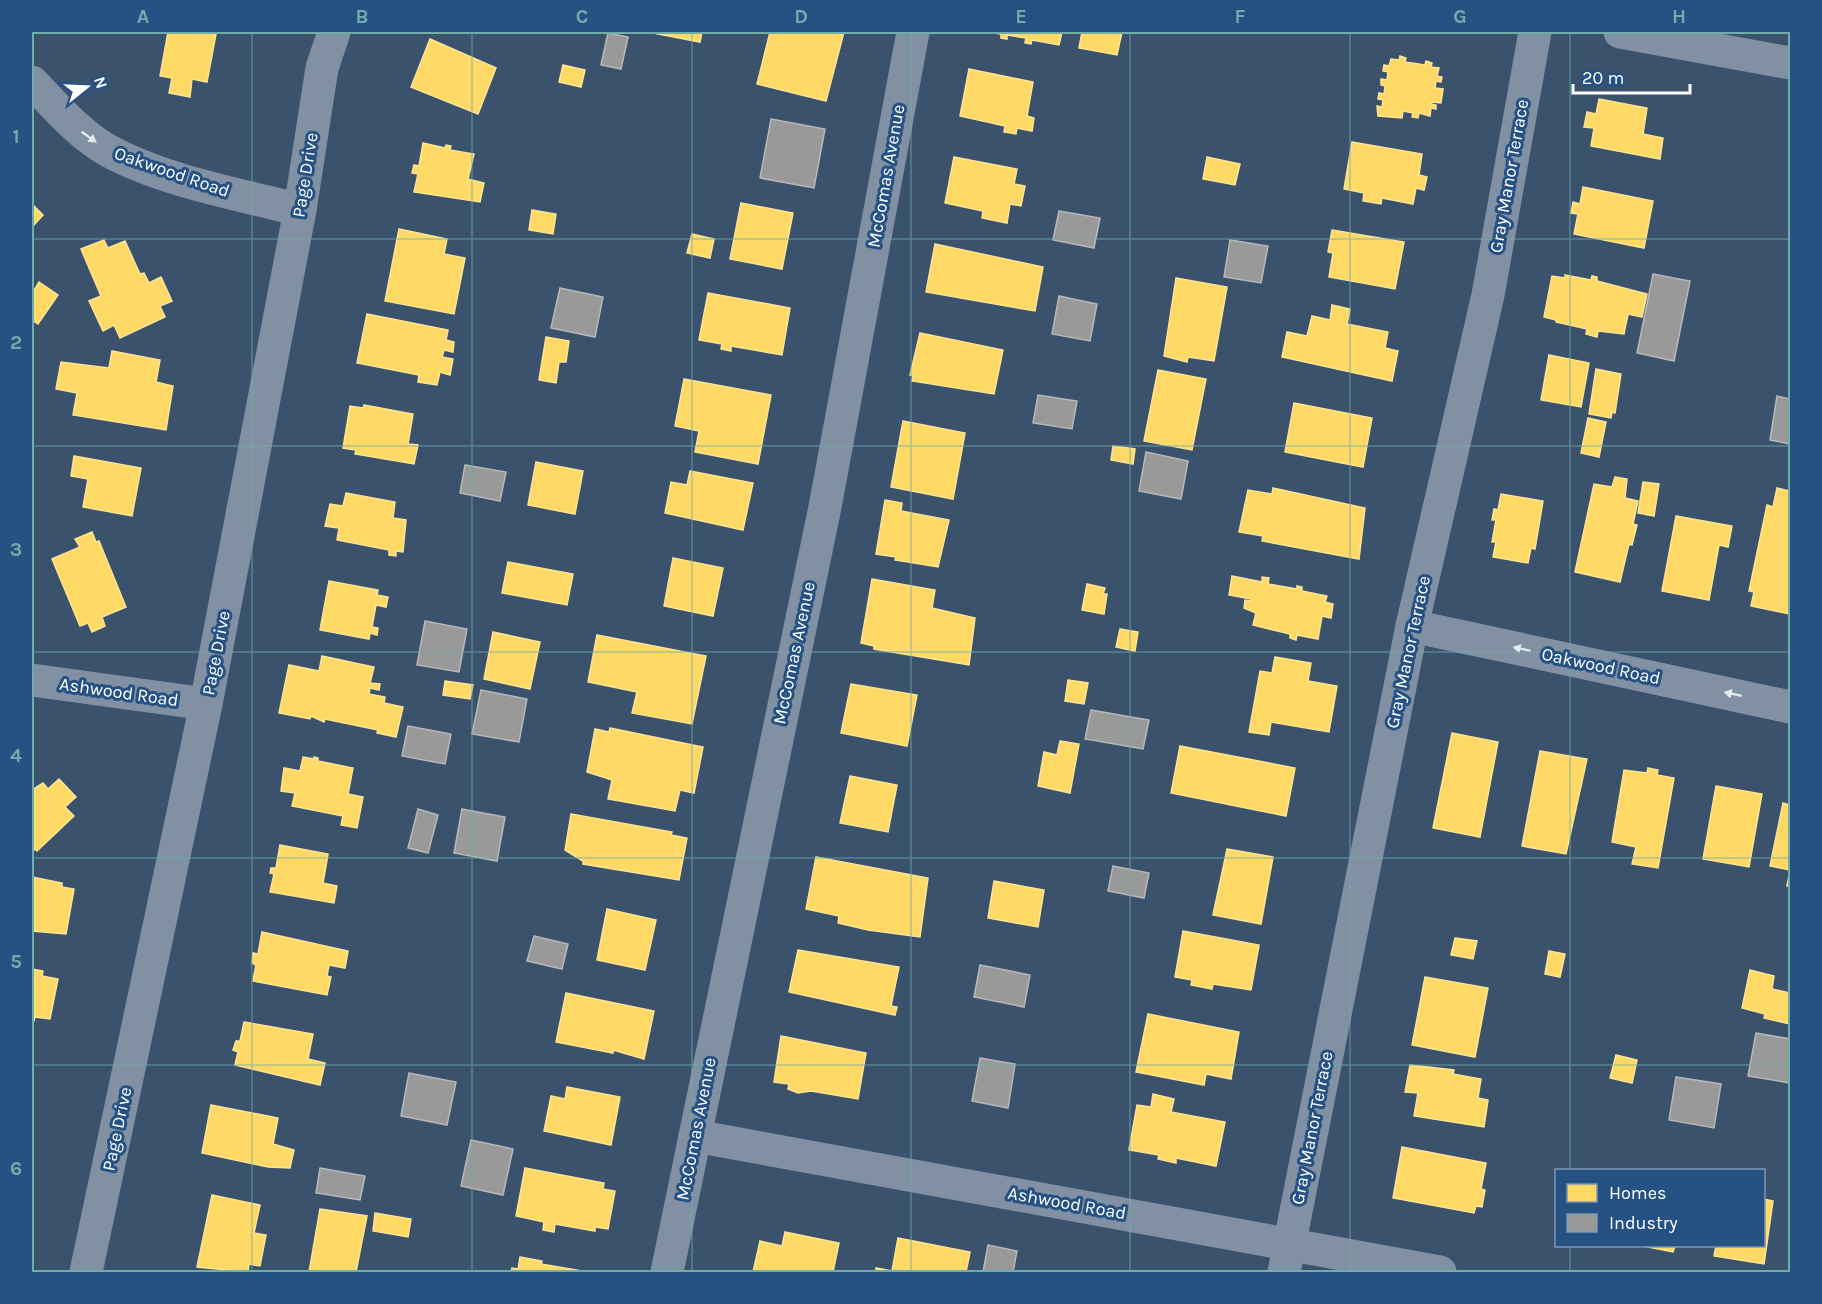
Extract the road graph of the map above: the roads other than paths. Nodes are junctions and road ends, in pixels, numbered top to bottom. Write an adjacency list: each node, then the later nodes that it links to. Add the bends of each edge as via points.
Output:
1 (334, 32): 7 (street, Page Drive, via 322,68)
2 (913, 32): 12 (street, McComas Avenue, via 825,507)
3 (1535, 32): 8 (street, Gray Manor Terrace, via 1488,295)
4 (1620, 32): 5 (street)
5 (1791, 63)
6 (32, 82): 7 (street, Oakwood Road, one-way to 7, via 75,126 107,150 209,187)
7 (300, 210): 10 (street, Page Drive)
8 (1412, 626): 11 (street, Oakwood Road, one-way to 8); 13 (street, Gray Manor Terrace)
9 (32, 680): 10 (street, Ashwood Road)
10 (207, 704): 14 (street, Page Drive)
11 (1791, 707)
12 (694, 1136): 13 (street, Ashwood Road); 15 (street, McComas Avenue)
13 (1286, 1258): 16 (street, Ashwood Road)
14 (86, 1272)
15 (667, 1272)
16 (1440, 1272)

